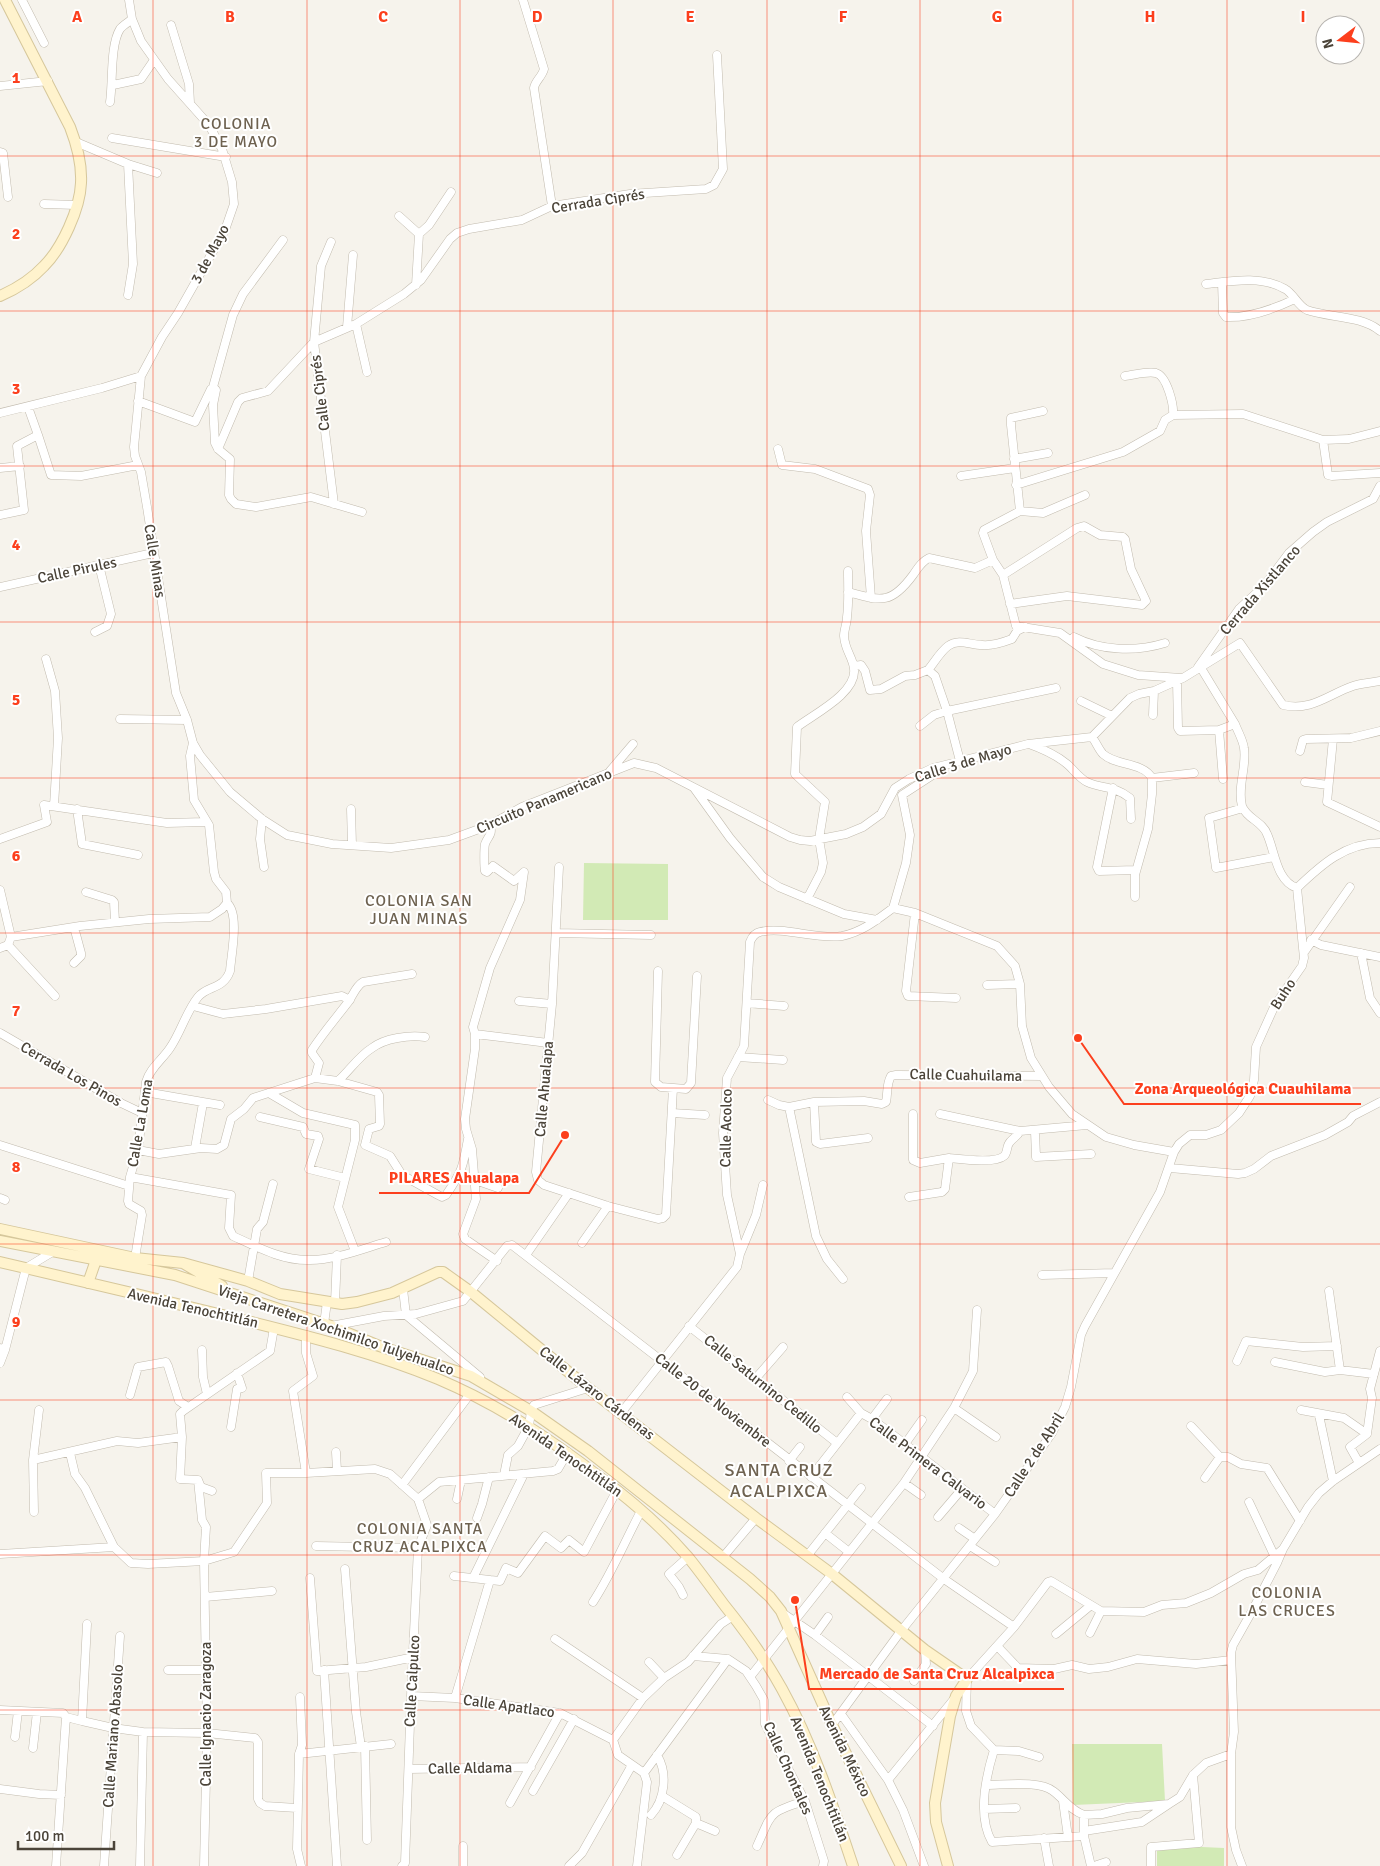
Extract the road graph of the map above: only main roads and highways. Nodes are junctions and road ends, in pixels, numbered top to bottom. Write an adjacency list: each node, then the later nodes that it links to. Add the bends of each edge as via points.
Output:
1 (5, 0): 2 (main road, via 65,114 76,142 81,184 69,230 45,265 26,282)
2 (0, 296)
3 (0, 1229): 7 (main road, Calle Lázaro Cárdenas, via 135,1258)
4 (0, 1240): 5 (main road, Vieja Carretera Xochimilco Tulyehualco)
5 (96, 1260): 8 (main road); 9 (main road, Vieja Carretera Xochimilco Tulyehualco, via 170,1274)
6 (0, 1262): 8 (main road, Avenida Tenochtitlán)
7 (182, 1263): 9 (main road); 19 (main road, Calle Lázaro Cárdenas, via 248,1281 280,1294 331,1303 357,1302 403,1289 440,1272 471,1292 588,1388 967,1680 956,1696 935,1803 936,1822)
8 (88, 1283): 11 (main road, Avenida Tenochtitlán, via 306,1335 436,1378)
9 (240, 1297): 10 (main road, Vieja Carretera Xochimilco Tulyehualco, via 471,1376)
10 (496, 1391): 11 (main road); 12 (main road, Vieja Carretera Xochimilco Tulyehualco, via 531,1411)
11 (493, 1405): 14 (main road, Avenida Tenochtitlán, via 568,1452)
12 (641, 1492): 13 (main road, Avenida México)
13 (665, 1512): 14 (main road); 15 (main road, Avenida México)
14 (656, 1524): 16 (main road, Avenida Tenochtitlán)
15 (684, 1526): 16 (main road); 18 (main road, Avenida México, via 770,1597 792,1625 832,1725)
16 (672, 1540): 17 (main road, Avenida Tenochtitlán, via 733,1616 782,1689 834,1806)
17 (853, 1866)
18 (901, 1866)
19 (948, 1866)

